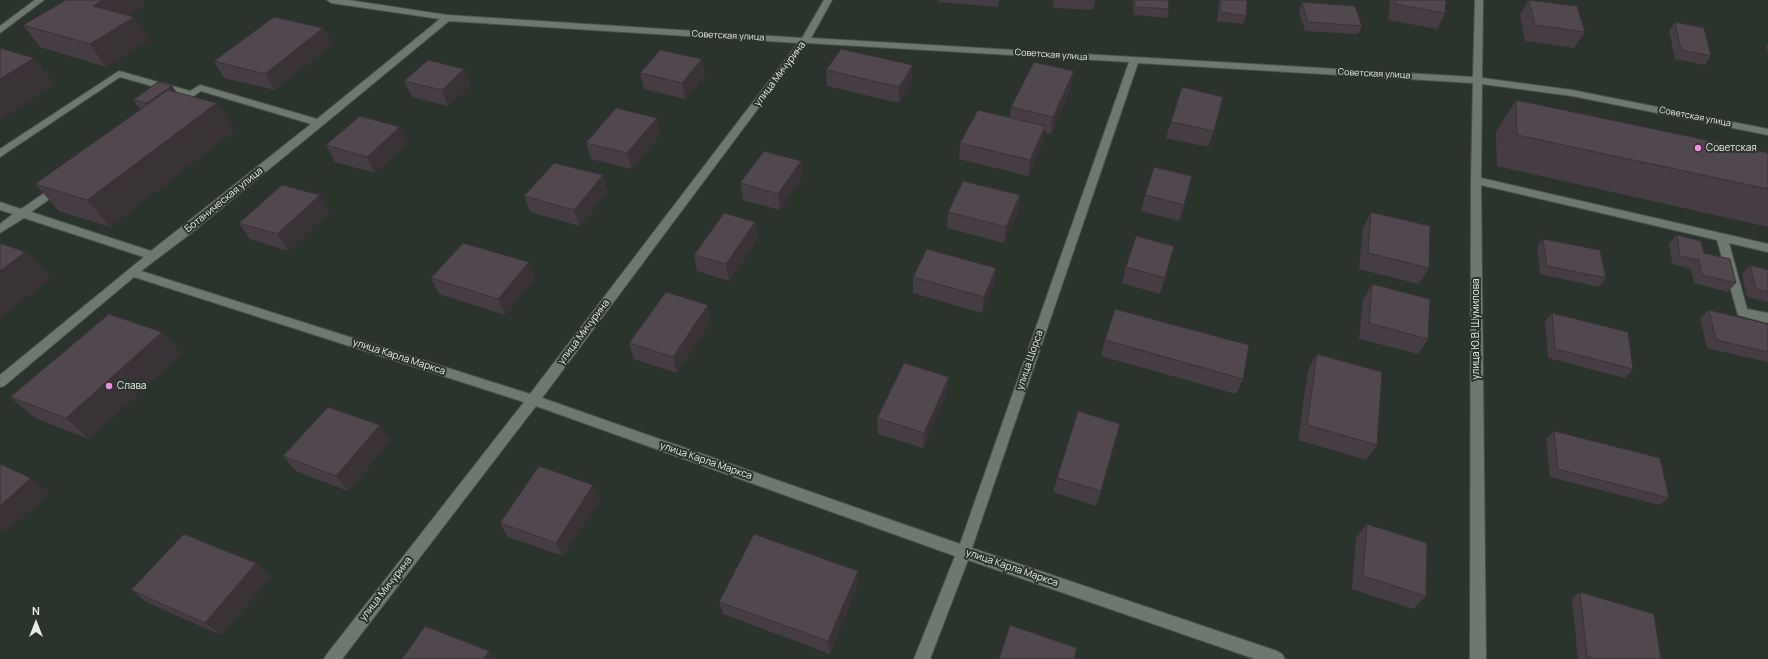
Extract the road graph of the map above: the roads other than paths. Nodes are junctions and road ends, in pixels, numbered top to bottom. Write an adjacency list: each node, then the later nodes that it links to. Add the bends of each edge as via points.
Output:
1 (40, 0): 6 (street)
2 (331, 0): 5 (street, Советская улица)
3 (828, 0): 7 (street, улица Мичурина)
4 (1479, 0): 9 (street, улица Ю.В. Шумилова)
5 (448, 18): 7 (street, Советская улица); 12 (street, Ботаническая улица)
6 (0, 30)
7 (805, 40): 8 (street, Советская улица); 26 (street, улица Мичурина)
8 (1134, 60): 9 (street, Советская улица); 27 (street, улица Щорса)
9 (1477, 80): 13 (street, Советская улица, via 1572,93); 15 (street, улица Ю.В. Шумилова)
10 (191, 94): 11 (street); 12 (street, via 200,88); 14 (street, via 119,74)
11 (165, 112)
12 (320, 122): 22 (street, Ботаническая улица)
13 (1768, 132)
14 (0, 154)
15 (1476, 180): 20 (street); 31 (street, улица Ю.В. Шумилова)
16 (68, 181): 18 (street)
17 (0, 206): 18 (street)
18 (23, 214): 19 (street); 22 (street)
19 (0, 229)
20 (1722, 237): 21 (street); 24 (street, via 1742,312)
21 (1768, 248)
22 (153, 256): 23 (street, Ботаническая улица)
23 (132, 272): 25 (street, Ботаническая улица); 26 (street, улица Карла Маркса)
24 (1768, 318)
25 (0, 382)
26 (533, 400): 27 (street, улица Карла Маркса); 28 (street, улица Мичурина)
27 (964, 552): 29 (street, улица Щорса); 30 (street, улица Карла Маркса)
28 (332, 659)
29 (922, 659)
30 (1277, 659)
31 (1478, 659)

